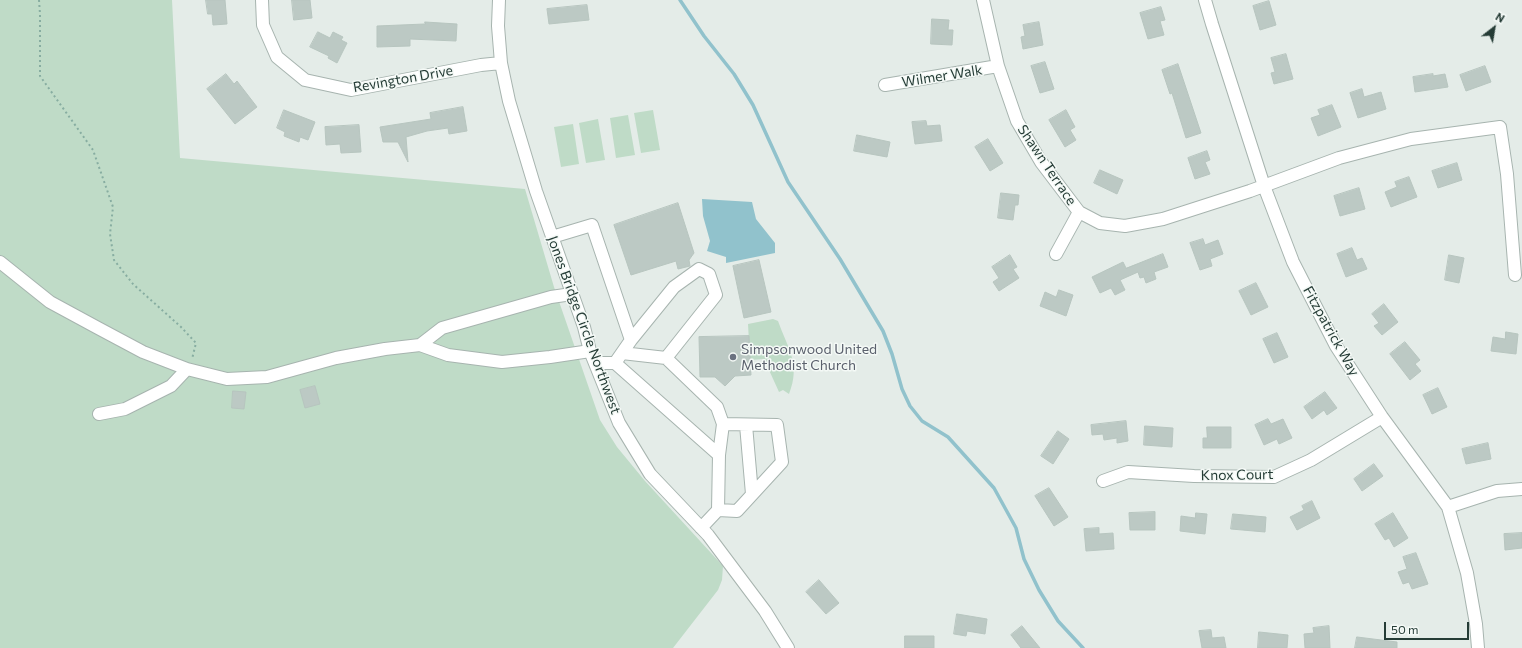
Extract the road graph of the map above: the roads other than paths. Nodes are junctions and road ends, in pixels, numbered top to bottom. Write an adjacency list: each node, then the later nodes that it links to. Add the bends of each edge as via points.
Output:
1 (262, 0): 5 (street, Revington Drive, via 263,25 277,57 305,80 352,90)
2 (499, 0): 5 (street, Jones Bridge Circle Northwest)
3 (983, 0): 6 (street, Shawn Terrace)
4 (1205, 0): 8 (street, Fitzpatrick Way)
5 (501, 63): 10 (street, Jones Bridge Circle Northwest, via 509,100)
6 (998, 66): 7 (street, Wilmer Walk); 9 (street, Shawn Terrace, via 1017,121 1041,162)
7 (885, 85)
8 (1264, 186): 9 (street, Shawn Terrace, via 1163,219 1125,226 1100,223); 13 (street, Shawn Terrace, via 1339,158 1411,139 1500,127 1507,174); 23 (street, Fitzpatrick Way, via 1293,262 1336,346)
9 (1079, 212): 11 (street)
10 (552, 237): 14 (street, Jones Bridge Circle Northwest); 15 (street, via 592,225)
11 (1056, 254)
12 (0, 262): 21 (street, via 50,302 143,352)
13 (1515, 275)
14 (572, 294): 16 (street, via 551,297 442,328); 17 (street, Jones Bridge Circle Northwest)
15 (631, 340): 18 (street); 19 (street, via 674,287 699,269 709,274 716,295)
16 (420, 345): 17 (street, via 448,355 502,362); 21 (street, via 336,358 267,377 227,379)
17 (590, 351): 20 (street, Jones Bridge Circle Northwest)
18 (618, 358): 19 (street); 20 (street); 26 (street)
19 (666, 358): 24 (street, via 717,407)
20 (595, 363): 32 (street, Jones Bridge Circle Northwest, via 619,423 650,474)
21 (188, 370): 22 (street, via 171,386 125,409)
22 (99, 414)
23 (1382, 417): 27 (street, Knox Court, via 1311,460 1274,477 1128,472); 30 (street, Fitzpatrick Way)
24 (723, 424): 25 (street); 26 (street)
25 (746, 425): 29 (street); 29 (street, via 777,425 782,462)
26 (719, 455): 31 (street)
27 (1103, 481)
28 (1522, 489): 30 (street, via 1497,491)
29 (752, 494): 31 (street, via 736,511)
30 (1448, 507): 34 (street, Fitzpatrick Way, via 1467,573)
31 (718, 510): 32 (street)
32 (701, 528): 33 (street, Jones Bridge Circle Northwest, via 765,611)
33 (788, 648)
34 (1478, 648)

